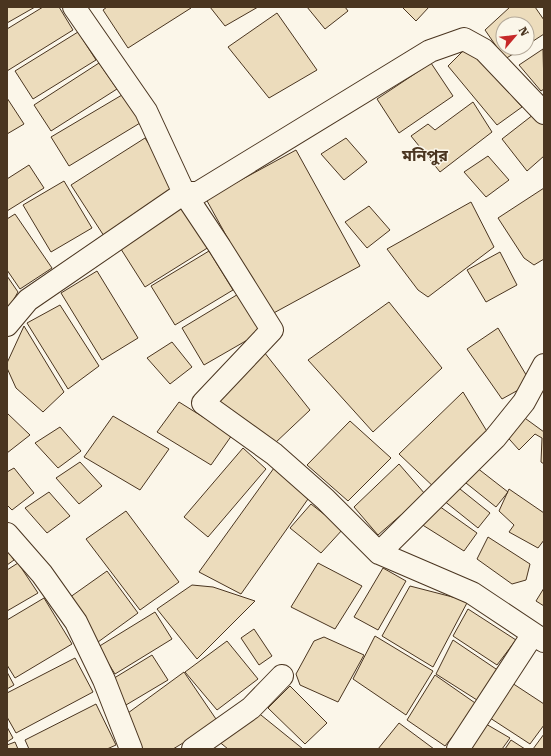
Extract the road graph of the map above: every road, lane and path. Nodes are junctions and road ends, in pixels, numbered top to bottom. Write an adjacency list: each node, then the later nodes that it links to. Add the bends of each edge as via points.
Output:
1 (74, 7): 3 (street, via 146,111)
2 (542, 109): 3 (street, via 484,50 464,39 430,51 198,193)
3 (184, 193): 4 (street, via 28,300); 7 (street, via 272,330 202,403 274,454 324,498)
4 (7, 325)
5 (544, 364): 7 (street, via 524,402 495,438)
6 (7, 534): 10 (street, via 42,574 76,622 104,680)
7 (379, 553): 8 (street, via 472,593)
8 (539, 638): 12 (street)
9 (282, 676): 11 (street, via 251,708)
10 (131, 749)
11 (193, 749)
12 (458, 749)

